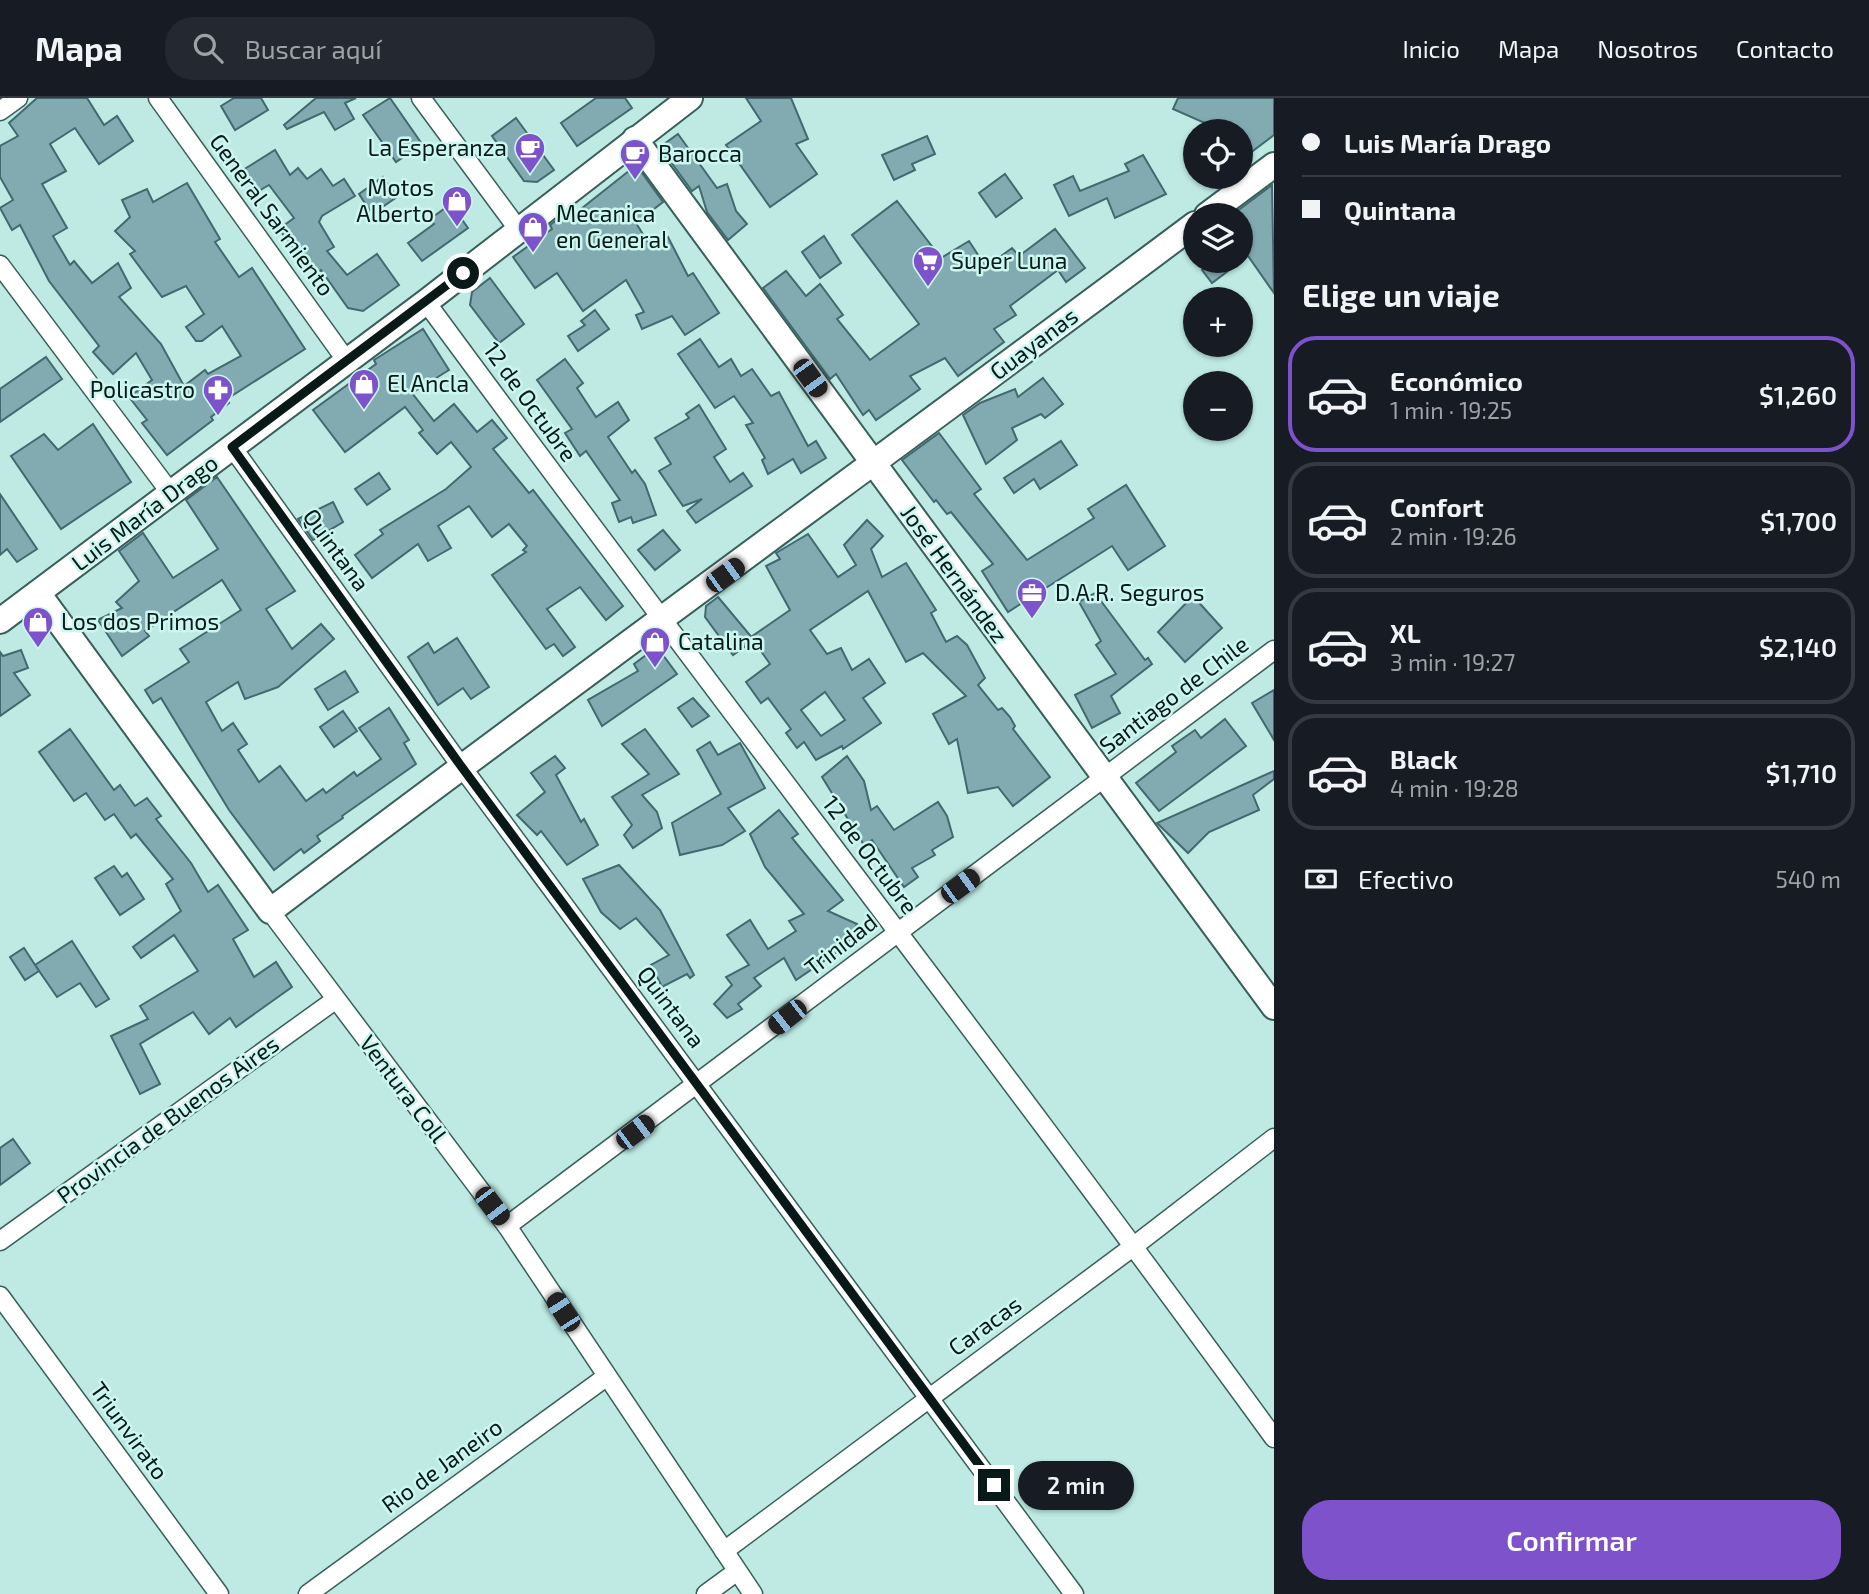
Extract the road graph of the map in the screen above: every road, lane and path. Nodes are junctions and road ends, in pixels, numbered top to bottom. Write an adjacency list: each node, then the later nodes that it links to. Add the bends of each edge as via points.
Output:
1 (18, 98): 5 (street)
2 (158, 98): 13 (street, General Sarmiento)
3 (421, 98): 9 (street)
4 (690, 98): 6 (street, Luis María Drago)
5 (0, 111)
6 (635, 139): 9 (street, Luis María Drago); 15 (street, José Hernández)
7 (1274, 165): 8 (street)
8 (1223, 203)
9 (518, 229): 12 (street, Luis María Drago)
10 (1183, 233): 15 (street, Guayanas)
11 (0, 265): 16 (street)
12 (426, 302): 13 (street, Luis María Drago); 19 (street, 12 de Octubre)
13 (346, 360): 14 (street, Luis María Drago)
14 (232, 447): 16 (street, Luis María Drago); 21 (street, Quintana)
15 (874, 465): 19 (street); 22 (street, José Hernández)
16 (170, 492): 17 (street, Luis María Drago)
17 (38, 593): 18 (street, Luis María Drago); 23 (street, Ventura Coll)
18 (0, 621)
19 (661, 622): 21 (street); 24 (street, 12 de Octubre)
20 (1274, 650): 22 (street, Santiago de Chile)
21 (461, 766): 23 (street); 27 (street, Quintana)
22 (1104, 779): 24 (street, Trinidad); 26 (street, José Hernández)
23 (270, 911): 25 (street, Ventura Coll)
24 (898, 932): 27 (street, Trinidad); 31 (street, 12 de Octubre)
25 (335, 1000): 29 (street, Ventura Coll); 30 (street, Provincia de Buenos Aires)
26 (1274, 1007)
27 (698, 1085): 29 (street, Trinidad); 34 (street, Quintana)
28 (1274, 1138): 31 (street, Caracas)
29 (507, 1226): 33 (street, Ventura Coll)
30 (0, 1241)
31 (1134, 1246): 34 (street, Caracas); 35 (street, 12 de Octubre)
32 (0, 1296): 38 (street, Triunvirato)
33 (606, 1377): 36 (street, Ventura Coll); 39 (street, Rio de Janeiro)
34 (929, 1398): 36 (street, Caracas); 42 (street, Quintana)
35 (1274, 1438)
36 (724, 1551): 37 (street, Ventura Coll)
37 (736, 1572): 40 (street); 41 (street, Ventura Coll)
38 (219, 1594)
39 (308, 1594)
40 (706, 1594)
41 (753, 1594)
42 (1074, 1594)

